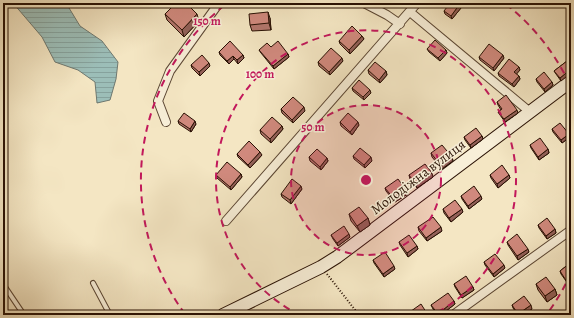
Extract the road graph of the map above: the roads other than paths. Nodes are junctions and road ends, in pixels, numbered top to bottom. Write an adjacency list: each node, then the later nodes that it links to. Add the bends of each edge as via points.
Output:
1 (220, 3): 8 (street, via 170,70 158,101)
2 (364, 3): 5 (street)
3 (417, 3): 4 (street)
4 (410, 12): 5 (street); 7 (street)
5 (400, 24): 9 (street)
6 (571, 82): 7 (street, Молодіжна вулиця)
7 (530, 112): 15 (street, Молодіжна вулиця, via 321,267)
8 (166, 122)
9 (226, 221)
10 (571, 230): 16 (street)
11 (93, 283): 14 (lane)
12 (3, 284): 13 (lane)
13 (24, 315)
14 (110, 315)
15 (223, 315)
16 (453, 315)

